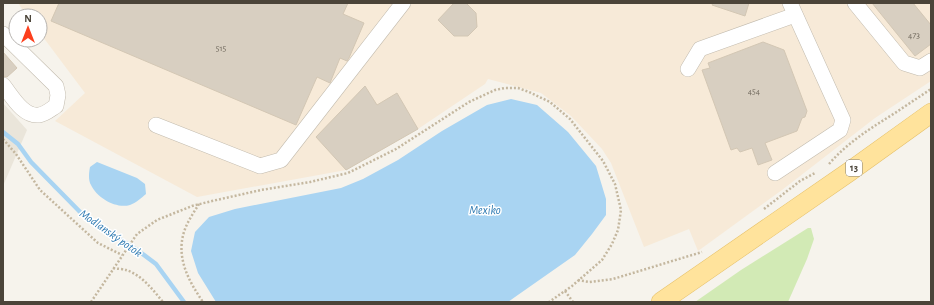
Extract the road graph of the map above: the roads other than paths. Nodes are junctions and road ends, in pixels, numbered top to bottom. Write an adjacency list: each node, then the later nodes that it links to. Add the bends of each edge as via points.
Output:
1 (404, 3): 9 (lane, via 281,160 260,166)
2 (855, 3): 5 (lane, via 904,63 920,68)
3 (793, 9): 6 (lane, via 700,49); 10 (lane, via 843,120 840,130)
4 (3, 34): 7 (lane, via 56,86 56,106 39,115 25,111)
5 (931, 61)
6 (688, 69)
7 (3, 85)
8 (931, 113): 11 (main road, 13)
9 (156, 125)
10 (775, 173)
11 (661, 302)

